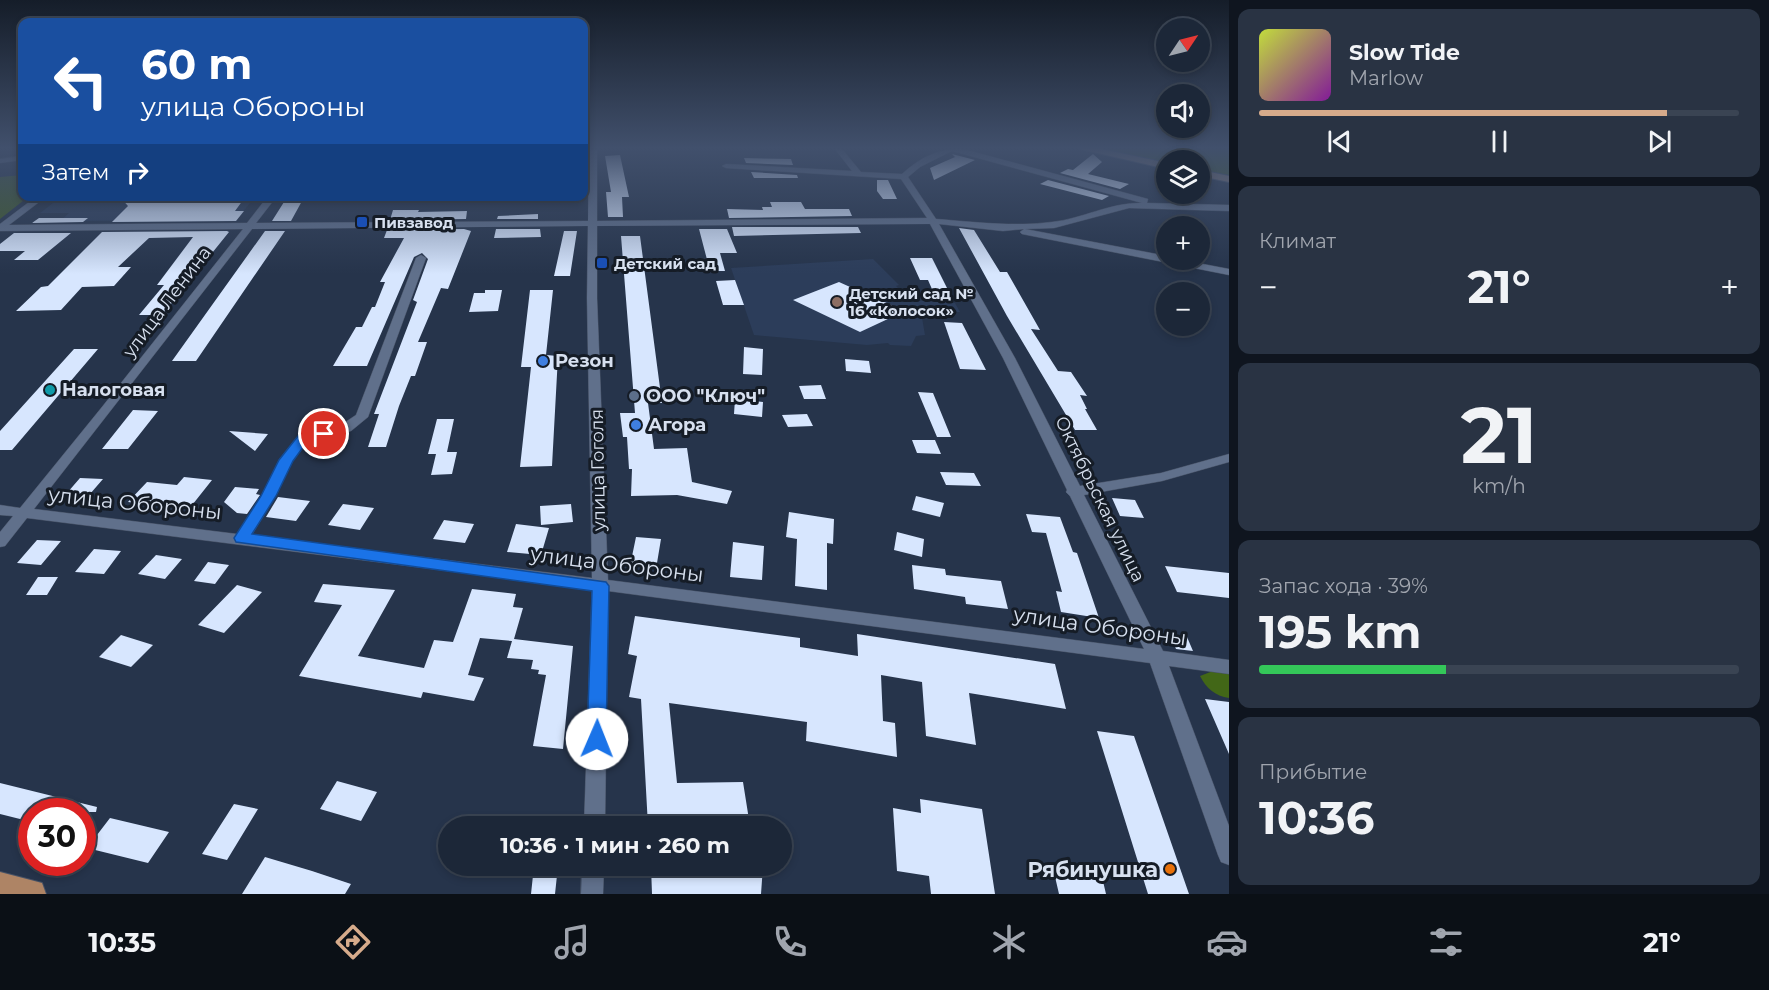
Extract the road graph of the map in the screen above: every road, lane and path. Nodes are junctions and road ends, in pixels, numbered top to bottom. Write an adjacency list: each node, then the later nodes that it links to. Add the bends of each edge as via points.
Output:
1 (592, 191): 10 (street, улица Гоголя)
2 (913, 191): 9 (street, Октябрьская улица)
3 (1108, 191): 6 (street)
4 (36, 201): 12 (street)
5 (269, 201): 11 (street, улица Ленина)
6 (1156, 203)
7 (1158, 204): 8 (street); 13 (street, via 1129,205 1054,225)
8 (1229, 207)
9 (933, 221): 10 (street); 13 (street); 21 (street, Октябрьская улица, via 1009,358)
10 (591, 224): 11 (street); 26 (street, улица Гоголя)
11 (249, 225): 12 (street); 23 (street, улица Ленина)
12 (0, 228)
13 (1003, 228): 14 (street)
14 (1156, 257)
15 (422, 258): 24 (street, via 362,417 346,429 303,439 286,460)
16 (1210, 268): 18 (street)
17 (1210, 269): 19 (street)
18 (1229, 272)
19 (1229, 281)
20 (1229, 458): 21 (street, via 1162,477)
21 (1073, 492): 27 (street, Октябрьская улица)
22 (0, 510): 23 (street, улица Обороны)
23 (24, 513): 24 (street, улица Обороны); 25 (street, улица Ленина)
24 (242, 538): 26 (street, улица Обороны)
25 (0, 542)
26 (600, 586): 27 (street, улица Обороны); 29 (street, улица Гоголя)
27 (1157, 657): 28 (street, улица Обороны); 30 (street, Октябрьская улица)
28 (1229, 667)
29 (594, 816)
30 (1229, 855)
31 (593, 876): 34 (street)
32 (0, 887): 33 (main road)
33 (31, 894)
34 (592, 894)

